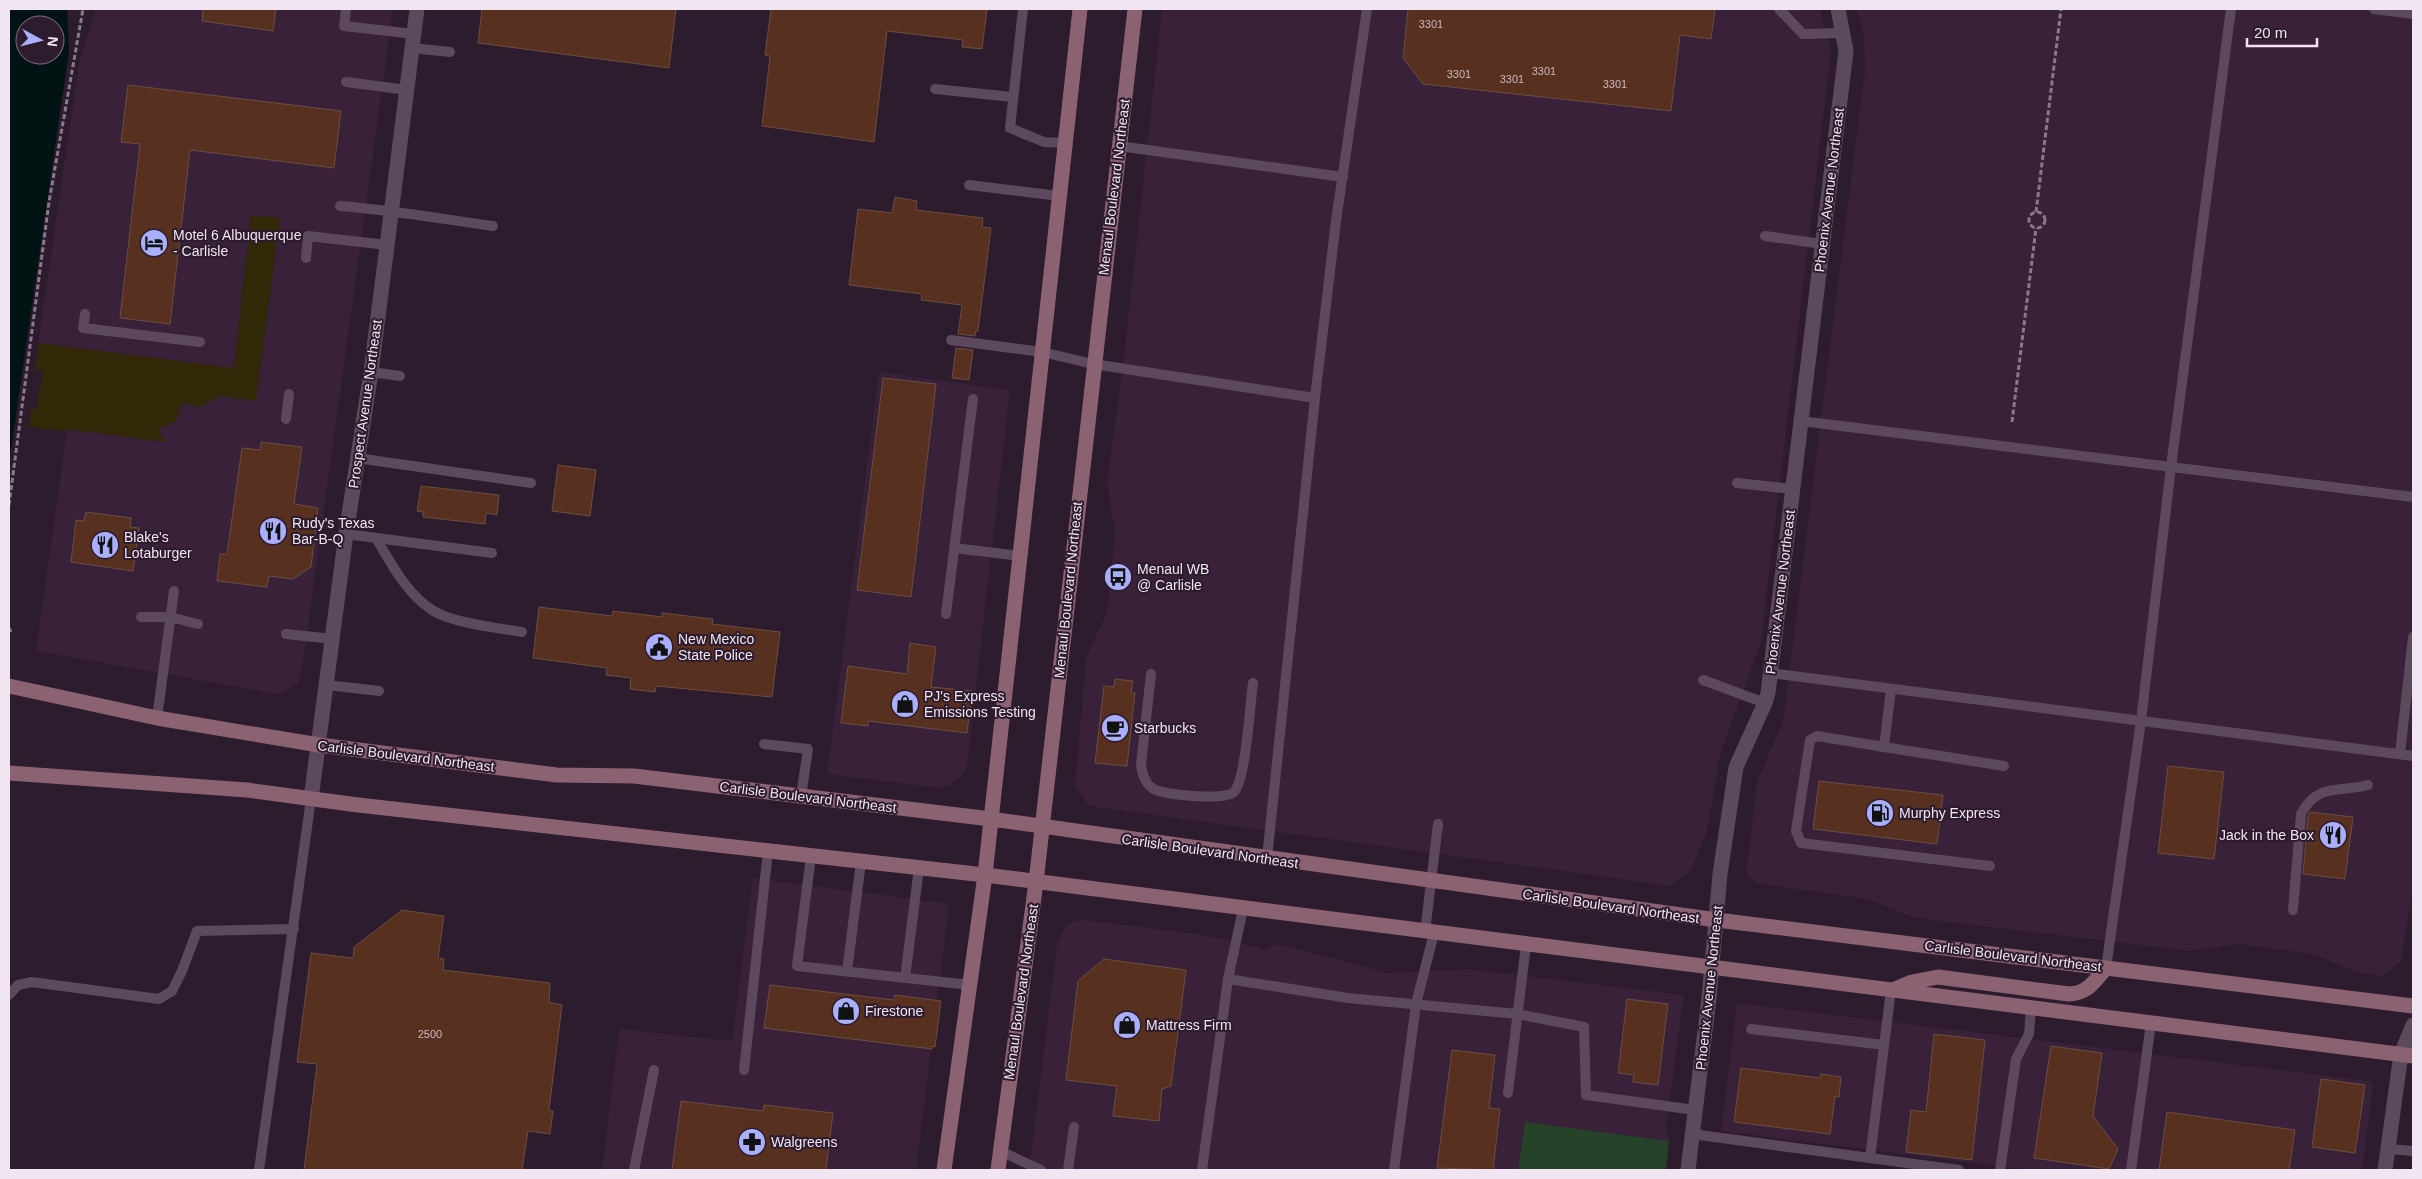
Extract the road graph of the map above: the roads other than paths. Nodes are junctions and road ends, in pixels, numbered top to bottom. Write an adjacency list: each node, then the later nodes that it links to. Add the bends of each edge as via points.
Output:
1 (346, 9): 13 (lane, via 344,26)
2 (417, 9): 13 (street, Prospect Avenue Northeast)
3 (1023, 9): 18 (lane)
4 (1080, 9): 19 (main road)
5 (1135, 9): 20 (main road, Menaul Boulevard Northeast)
6 (1367, 9): 21 (lane)
7 (1779, 9): 12 (lane, via 1804,34)
8 (1838, 9): 12 (street, Phoenix Avenue Northeast)
9 (2231, 9): 44 (lane)
10 (2374, 9): 11 (lane)
11 (2413, 14)
12 (1842, 33): 28 (street, Phoenix Avenue Northeast, via 1846,50)
13 (413, 41): 14 (lane); 17 (street, Prospect Avenue Northeast)
14 (450, 52)
15 (346, 82): 17 (lane)
16 (935, 89): 18 (lane)
17 (407, 90): 25 (street, Prospect Avenue Northeast)
18 (1013, 97): 19 (lane, via 1010,128 1044,142)
19 (1065, 143): 23 (main road)
20 (1119, 146): 21 (lane); 35 (main road, Menaul Boulevard Northeast)
21 (1343, 177): 39 (lane)
22 (969, 185): 23 (lane)
23 (1059, 196): 34 (main road)
24 (340, 206): 25 (lane)
25 (392, 210): 26 (lane); 29 (street, Prospect Avenue Northeast)
26 (493, 226)
27 (1766, 236): 28 (lane)
28 (1822, 244): 42 (street, Phoenix Avenue Northeast)
29 (387, 245): 30 (lane, via 308,236); 36 (street, Prospect Avenue Northeast)
30 (306, 258)
31 (85, 314): 33 (lane, via 83,328)
32 (951, 340): 34 (lane)
33 (200, 342)
34 (1042, 352): 35 (lane); 53 (main road)
35 (1093, 364): 39 (lane); 86 (main road, Menaul Boulevard Northeast)
36 (371, 372): 37 (lane); 43 (street, Prospect Avenue Northeast)
37 (400, 376)
38 (289, 394): 41 (lane)
39 (1315, 398): 89 (lane)
40 (973, 399): 51 (lane)
41 (286, 419)
42 (1800, 421): 44 (lane); 47 (street, Phoenix Avenue Northeast)
43 (357, 458): 45 (lane); 49 (street, Prospect Avenue Northeast)
44 (2171, 467): 48 (lane); 73 (lane)
45 (531, 483)
46 (1738, 483): 47 (lane)
47 (1793, 489): 63 (street, Phoenix Avenue Northeast)
48 (2413, 497)
49 (346, 534): 50 (lane); 62 (street, Prospect Avenue Northeast)
50 (376, 538): 52 (lane); 59 (lane, via 405,586 432,611 476,625)
51 (954, 548): 53 (lane); 55 (lane)
52 (492, 553)
53 (1020, 556): 84 (main road)
54 (174, 590): 57 (lane)
55 (946, 614)
56 (141, 617): 57 (lane)
57 (170, 617): 58 (lane); 72 (lane)
58 (198, 624)
59 (522, 632)
60 (286, 634): 62 (lane)
61 (2413, 637): 77 (lane)
62 (332, 639): 67 (street, Prospect Avenue Northeast)
63 (1770, 673): 69 (lane); 71 (street, Phoenix Avenue Northeast)
64 (1151, 674): 66 (lane, via 1141,765 1143,778 1152,789 1197,797 1223,797 1234,792 1241,778)
65 (1703, 680): 71 (lane)
66 (1253, 683)
67 (327, 685): 70 (lane); 75 (street, Prospect Avenue Northeast)
68 (9, 686): 72 (main road, Carlisle Boulevard Northeast)
69 (1891, 689): 73 (lane); 76 (lane)
70 (379, 691)
71 (1765, 703): 98 (street, Phoenix Avenue Northeast, via 1736,767 1720,874)
72 (157, 718): 75 (main road, Carlisle Boulevard Northeast)
73 (2141, 721): 77 (lane); 102 (lane)
74 (764, 744): 82 (lane, via 808,749)
75 (319, 745): 82 (main road, Carlisle Boulevard Northeast, via 556,775 634,776); 83 (street, Prospect Avenue Northeast)
76 (1884, 747): 79 (lane); 91 (lane, via 1816,736 1810,740 1796,831 1801,844)
77 (2400, 754): 78 (lane)
78 (2413, 756)
79 (2004, 766)
80 (9, 773): 83 (main road, via 247,790)
81 (2368, 785): 97 (lane, via 2318,793 2306,803 2301,814)
82 (801, 796): 84 (main road, Carlisle Boulevard Northeast)
83 (311, 799): 87 (main road); 99 (lane)
84 (991, 819): 86 (main road, Carlisle Boulevard Northeast); 93 (main road)
85 (1438, 824): 94 (lane)
86 (1042, 827): 89 (main road, Carlisle Boulevard Northeast); 95 (main road, Menaul Boulevard Northeast)
87 (768, 851): 88 (main road); 120 (lane)
88 (811, 856): 90 (main road); 104 (lane, via 797,966)
89 (1267, 858): 94 (main road, Carlisle Boulevard Northeast)
90 (861, 862): 92 (main road); 104 (lane)
91 (1990, 866)
92 (919, 868): 93 (main road); 105 (lane)
93 (985, 875): 95 (main road); 107 (main road)
94 (1433, 881): 98 (main road, Carlisle Boulevard Northeast); 100 (lane)
95 (1036, 882): 96 (main road); 126 (main road, Menaul Boulevard Northeast)
96 (1243, 909): 100 (main road); 106 (lane)
97 (2293, 910)
98 (1717, 920): 102 (main road, Carlisle Boulevard Northeast); 103 (street, Phoenix Avenue Northeast)
99 (294, 929): 109 (lane, via 197,931 172,991 159,999 32,982 18,985); 129 (lane)
100 (1430, 932): 101 (main road); 110 (lane)
101 (1526, 945): 103 (main road); 113 (lane)
102 (2106, 968): 108 (main road, via 2087,990 2078,994 1938,977); 111 (main road, Carlisle Boulevard Northeast)
103 (1712, 969): 108 (main road); 122 (street, Phoenix Avenue Northeast)
104 (847, 971): 105 (lane)
105 (905, 978): 107 (lane)
106 (1228, 979): 110 (lane, via 1348,998); 135 (lane)
107 (970, 985): 131 (main road)
108 (1891, 990): 112 (main road); 117 (lane)
109 (9, 995)
110 (1416, 1004): 113 (lane); 136 (lane)
111 (2413, 1006)
112 (2031, 1008): 114 (main road); 139 (lane, via 2029,1034 2016,1059)
113 (1517, 1014): 121 (lane); 122 (lane, via 1584,1027 1586,1095)
114 (2151, 1023): 118 (main road); 140 (lane)
115 (2413, 1025): 118 (street)
116 (1752, 1029): 117 (lane)
117 (1884, 1045): 128 (lane)
118 (2407, 1055): 125 (street)
119 (654, 1070): 130 (lane)
120 (744, 1070)
121 (1508, 1093)
122 (1695, 1110): 124 (street, Phoenix Avenue Northeast)
123 (1074, 1127): 134 (lane)
124 (1692, 1134): 128 (lane); 137 (street, Phoenix Avenue Northeast)
125 (2388, 1149): 127 (lane); 141 (street)
126 (1000, 1151): 132 (main road, Menaul Boulevard Northeast); 133 (lane)
127 (2413, 1151)
128 (1870, 1158): 138 (lane)
129 (259, 1170)
130 (634, 1170)
131 (944, 1170)
132 (998, 1170)
133 (1041, 1170)
134 (1068, 1170)
135 (1202, 1170)
136 (1394, 1170)
137 (1688, 1170)
138 (1959, 1170)
139 (2000, 1170)
140 (2130, 1170)
141 (2385, 1170)

